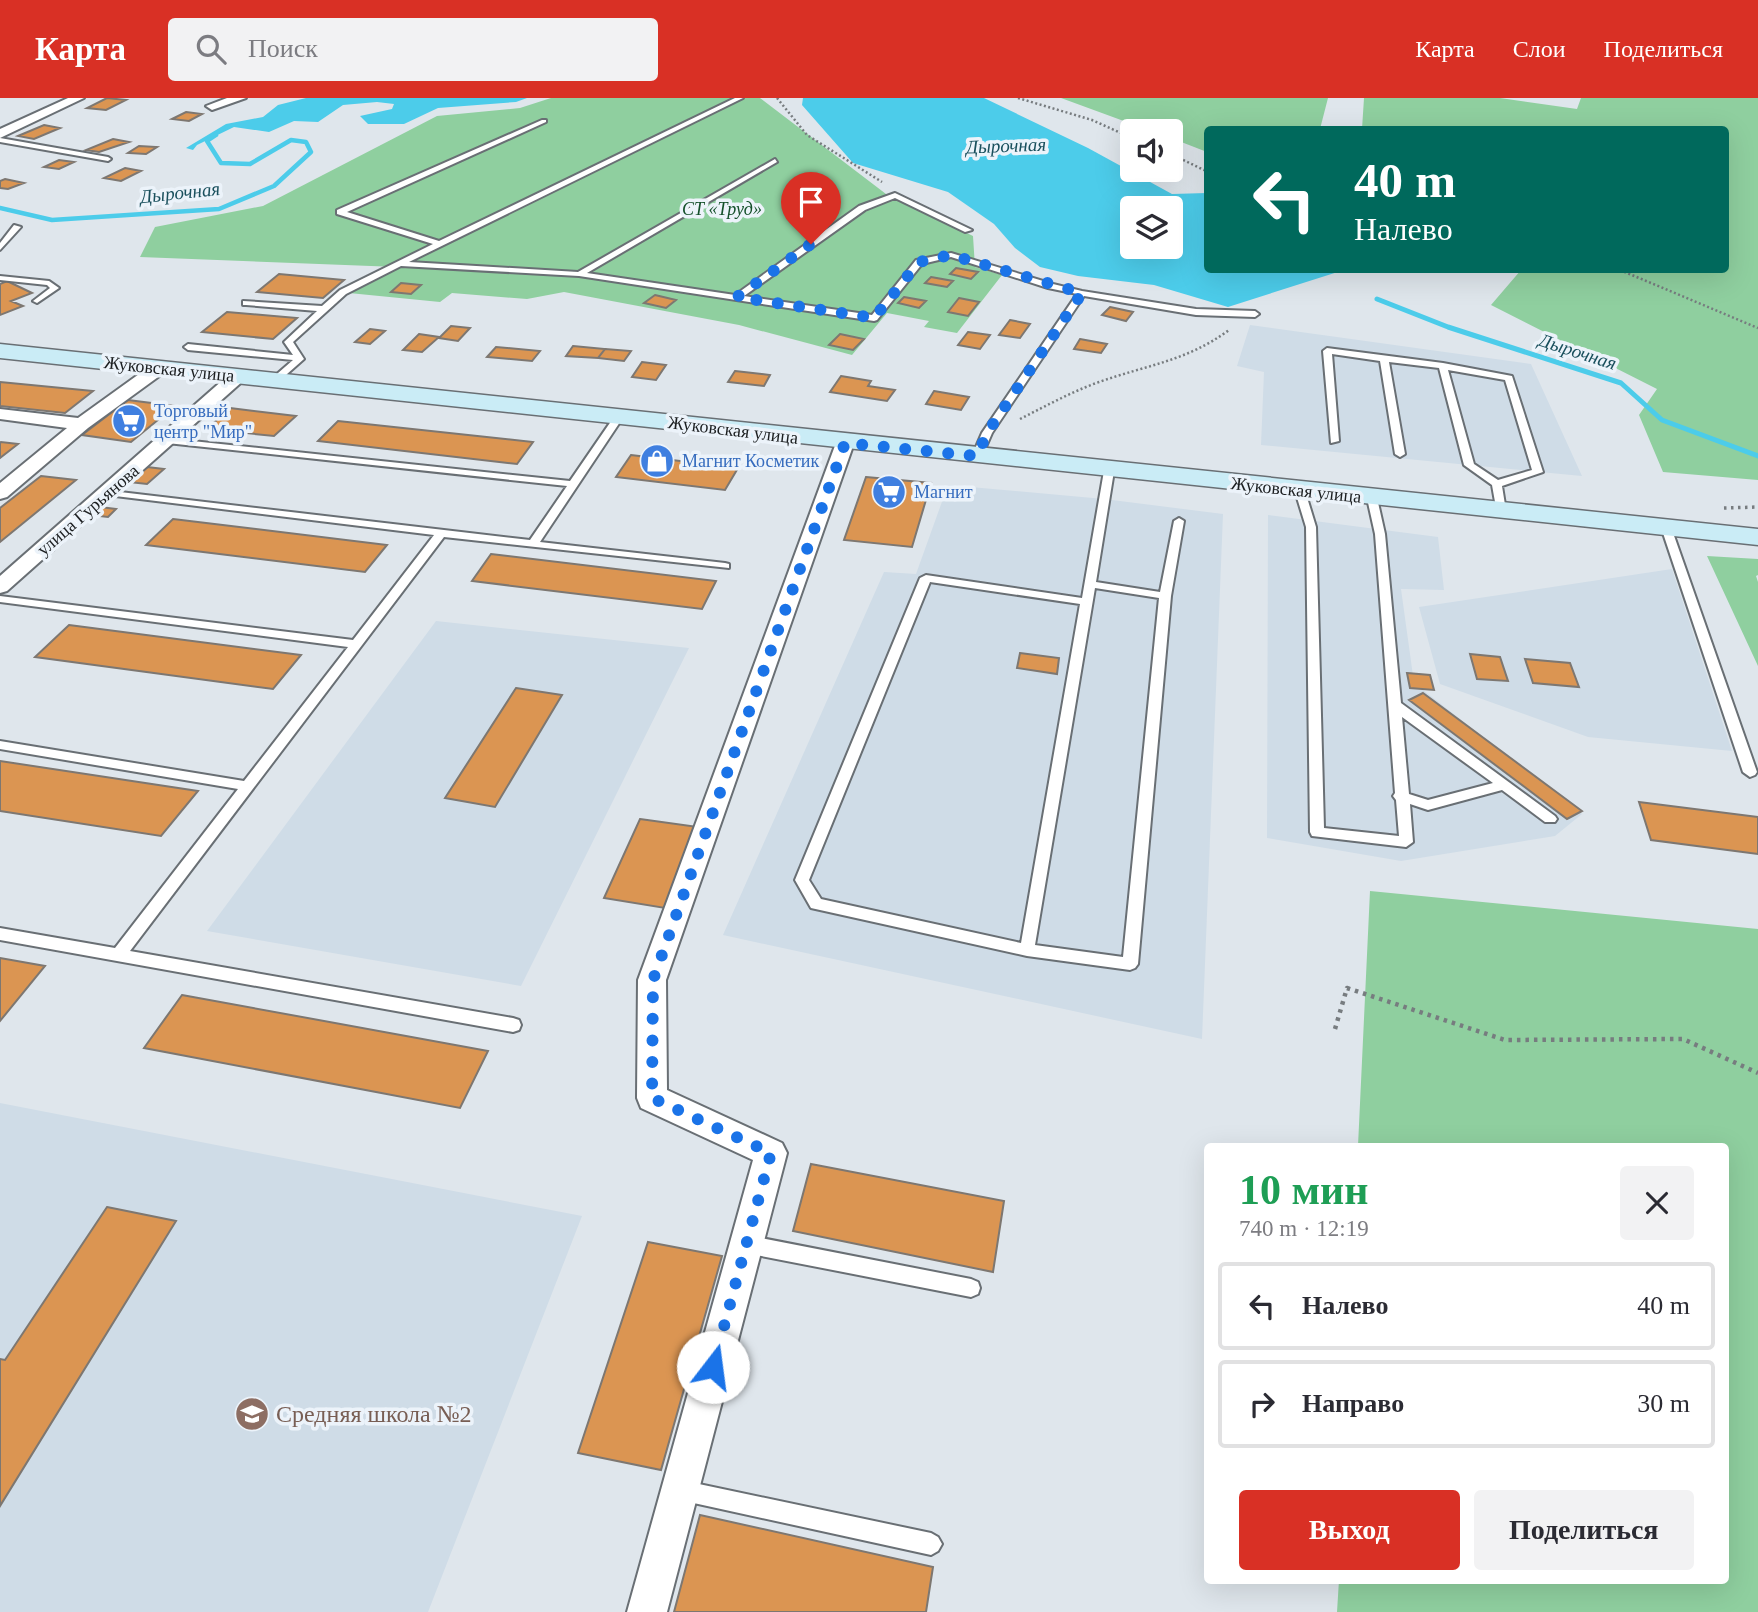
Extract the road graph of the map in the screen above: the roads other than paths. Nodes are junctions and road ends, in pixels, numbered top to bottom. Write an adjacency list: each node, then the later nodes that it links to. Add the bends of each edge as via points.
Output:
1 (78, 98): 6 (street)
2 (240, 98): 4 (street)
3 (740, 98): 12 (lane)
4 (212, 106)
5 (544, 121): 12 (lane, via 340,212)
6 (0, 134)
7 (0, 140): 8 (lane)
8 (108, 159)
9 (775, 161): 15 (lane)
10 (17, 227): 13 (lane)
11 (968, 230): 18 (lane, via 895,195 862,208)
12 (442, 244): 14 (lane)
13 (0, 248)
14 (404, 264): 15 (lane); 22 (lane, via 343,292)
15 (579, 274): 18 (lane)
16 (0, 278): 20 (lane, via 49,283 55,288)
17 (1082, 293): 18 (lane, via 951,255 919,262 874,318); 23 (lane); 39 (lane)
18 (737, 297)
19 (1185, 299): 23 (lane)
20 (37, 301)
21 (246, 303): 22 (lane)
22 (325, 309): 27 (lane, via 288,342)
23 (1209, 313): 24 (lane)
24 (1255, 314)
25 (188, 347): 27 (lane)
26 (0, 351): 30 (main road, Жуковская улица)
27 (299, 358): 32 (lane)
28 (1384, 358): 29 (lane); 37 (lane, via 1326,351); 40 (lane)
29 (1443, 366): 43 (lane, via 1469,465); 43 (lane, via 1509,378 1538,472)
30 (159, 368): 31 (main road, Жуковская улица); 35 (street)
31 (238, 376): 32 (main road, Жуковская улица); 36 (street, улица Гурьянова)
32 (275, 380): 34 (main road, Жуковская улица)
33 (0, 414): 35 (street)
34 (619, 416): 38 (main road, Жуковская улица); 42 (lane)
35 (82, 424): 46 (street)
36 (167, 440): 42 (lane); 45 (street, улица Гурьянова)
37 (1334, 441)
38 (845, 443): 39 (main road, Жуковская улица); 72 (street, via 653,980 652,1098 771,1153)
39 (982, 444): 41 (main road, Жуковская улица)
40 (1400, 454)
41 (1109, 471): 44 (main road, Жуковская улица); 55 (lane)
42 (573, 484): 53 (lane)
43 (1497, 484): 48 (lane)
44 (1300, 491): 47 (main road, Жуковская улица); 66 (lane, via 1311,527 1317,832 1406,842)
45 (107, 492): 51 (lane); 56 (street, улица Гурьянова)
46 (0, 493)
47 (1372, 498): 48 (main road, Жуковская улица); 61 (lane, via 1380,534)
48 (1500, 511): 50 (main road, Жуковская улица)
49 (1179, 520): 57 (lane)
50 (1667, 530): 52 (main road, Жуковская улица); 63 (lane)
51 (441, 533): 53 (lane); 60 (lane)
52 (1758, 537)
53 (533, 544): 54 (lane)
54 (725, 566)
55 (1090, 584): 57 (lane); 59 (lane)
56 (0, 587)
57 (1165, 596): 69 (lane, via 1130,964)
58 (0, 599): 60 (lane)
59 (1087, 602): 69 (lane); 69 (lane, via 926,578 802,880 816,904)
60 (356, 644): 65 (lane)
61 (1394, 704): 64 (lane); 66 (lane)
62 (0, 745): 65 (lane)
63 (1750, 772)
64 (1504, 785): 66 (lane, via 1428,806); 67 (lane)
65 (247, 786): 70 (lane)
66 (1400, 796)
67 (1550, 819)
68 (0, 934): 70 (lane)
69 (1027, 950)
70 (118, 955): 71 (lane)
71 (513, 1025)
72 (746, 1244): 73 (lane); 74 (street)
73 (971, 1288)
74 (680, 1490): 75 (lane); 76 (street)
75 (931, 1544)
76 (647, 1612)

